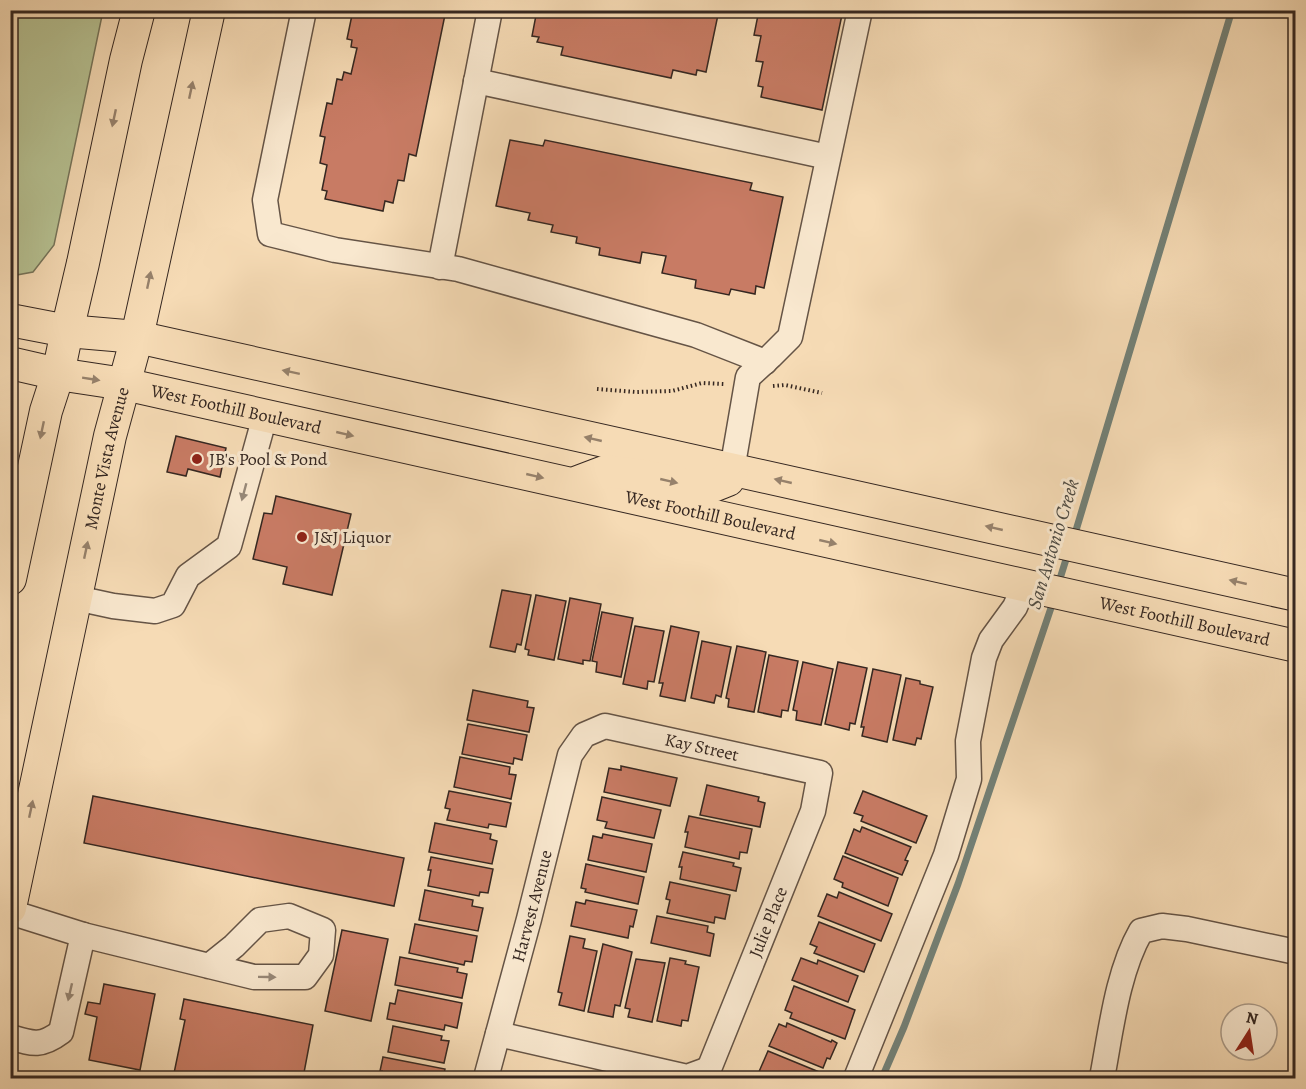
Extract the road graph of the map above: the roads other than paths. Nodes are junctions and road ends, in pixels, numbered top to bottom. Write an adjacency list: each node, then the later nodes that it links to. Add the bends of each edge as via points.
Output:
1 (139, 10): 10 (main road, one-way to 10)
2 (209, 10): 11 (main road, Monte Vista Avenue, one-way to 2)
3 (304, 10): 8 (street, via 265,200 270,234 335,250)
4 (490, 10): 6 (street)
5 (860, 10): 7 (street)
6 (476, 81): 7 (street); 8 (street)
7 (828, 157): 12 (street, via 790,336)
8 (440, 267): 12 (street, via 696,335)
9 (10, 320): 10 (main road)
10 (67, 331): 11 (main road); 14 (main road)
11 (137, 337): 15 (main road, Monte Vista Avenue); 17 (main road, one-way to 11)
12 (765, 362): 17 (street, via 748,377)
13 (10, 363): 14 (main road, West Foothill Boulevard)
14 (58, 374): 15 (main road, West Foothill Boulevard, one-way to 15); 19 (main road, one-way to 19, via 46,411)
15 (124, 384): 16 (main road, West Foothill Boulevard); 22 (main road, Monte Vista Avenue, one-way to 15)
16 (265, 416): 18 (main road, West Foothill Boulevard, one-way to 18); 22 (street, one-way to 22, via 229,546 188,576 173,605 155,611)
17 (732, 470): 18 (main road, one-way to 17, via 607,471 689,486 713,486 728,480); 21 (main road, one-way to 17)
18 (572, 484): 20 (main road, West Foothill Boulevard, one-way to 20)
19 (10, 579)
20 (1030, 587): 23 (main road, West Foothill Boulevard); 34 (street, via 991,640 984,658 968,741 969,779 946,855)
21 (1296, 595)
22 (76, 598): 26 (main road, Monte Vista Avenue, one-way to 22)
23 (1296, 646)
24 (584, 735): 25 (street, Kay Street, via 605,726); 30 (street, Harvest Avenue, via 570,755)
25 (820, 773): 32 (street, Julie Place, via 813,811)
26 (10, 910): 27 (street)
27 (83, 935): 29 (street); 31 (street, one-way to 31, via 61,1032 50,1040 31,1043)
28 (1296, 952): 35 (street, via 1187,928 1162,926 1141,931 1125,970)
29 (209, 966)
30 (498, 1034): 32 (street, via 687,1077); 33 (street, Harvest Avenue)
31 (10, 1037)
32 (709, 1074)
33 (488, 1078)
34 (856, 1078)
35 (1102, 1078)

